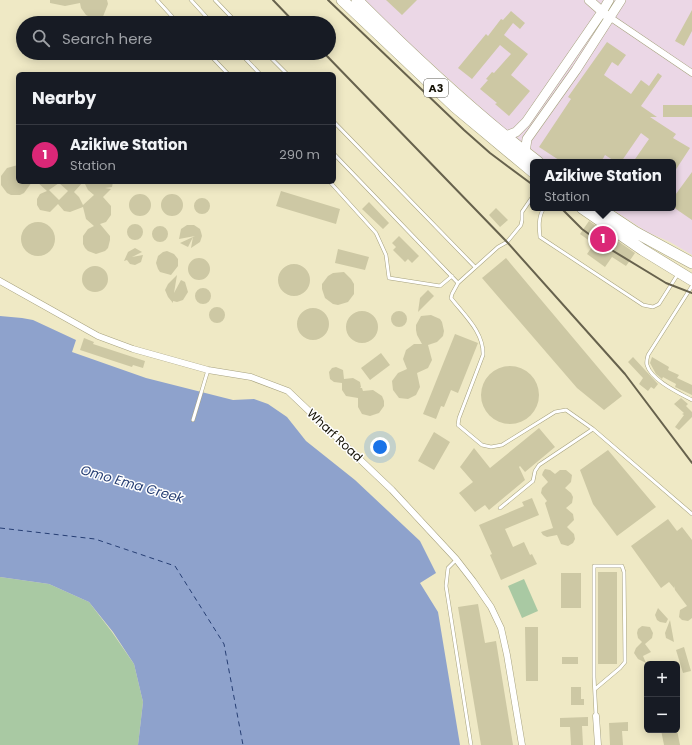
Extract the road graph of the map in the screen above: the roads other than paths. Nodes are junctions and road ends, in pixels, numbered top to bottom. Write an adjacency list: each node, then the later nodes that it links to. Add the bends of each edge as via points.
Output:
1 (157, 0): 10 (lane)
2 (191, 0): 11 (lane)
3 (214, 0): 12 (lane)
4 (342, 0): 26 (highway, A3, via 455,106)
5 (357, 0): 22 (highway, A3, via 382,26)
6 (589, 0): 9 (street)
7 (609, 0): 9 (street)
8 (621, 0): 13 (street)
9 (602, 12): 13 (street); 22 (street, via 526,122 516,132)
10 (172, 16)
11 (206, 16)
12 (230, 16)
13 (611, 18): 20 (street); 23 (street, via 527,139)
14 (215, 60): 17 (lane)
15 (247, 60): 18 (lane)
16 (273, 60): 19 (lane)
17 (226, 72)
18 (258, 72)
19 (285, 72)
20 (692, 73)
21 (336, 124): 34 (lane)
22 (506, 136): 23 (highway, A3)
23 (525, 152): 25 (highway, A3)
24 (336, 156): 36 (lane)
25 (534, 159)
26 (530, 169)
27 (332, 184): 36 (lane, via 376,233 386,255 388,278 440,286)
28 (530, 200): 34 (lane, via 522,212 521,225 507,242)
29 (542, 211): 37 (lane, via 539,224 540,237 643,305 653,307 659,304)
30 (586, 211): 37 (highway)
31 (604, 211): 32 (highway)
32 (670, 251): 33 (highway); 35 (highway)
33 (692, 263)
34 (475, 267): 39 (lane)
35 (692, 267)
36 (452, 276): 39 (lane)
37 (687, 277)
38 (0, 281): 41 (street, Wharf Road, via 98,336 133,349)
39 (458, 283): 44 (lane, via 451,298 475,329 483,347 483,355 459,418 460,429 482,445 491,447 502,445 555,412 566,410)
40 (692, 286): 42 (lane, via 648,355 646,363 650,372 671,390)
41 (208, 370): 43 (lane); 47 (street, Wharf Road, via 251,377 288,391 392,490)
42 (692, 400)
43 (193, 420)
44 (593, 429): 45 (lane, via 539,465 533,481); 46 (lane)
45 (500, 508)
46 (692, 514)
47 (456, 559): 50 (lane, via 448,568 446,586); 51 (street, Wharf Road, via 491,607 501,628)
48 (594, 689): 48 (lane, via 594,566 622,566 625,662); 49 (lane)
49 (596, 716): 52 (street)
50 (471, 745)
51 (522, 745)
52 (598, 745)

